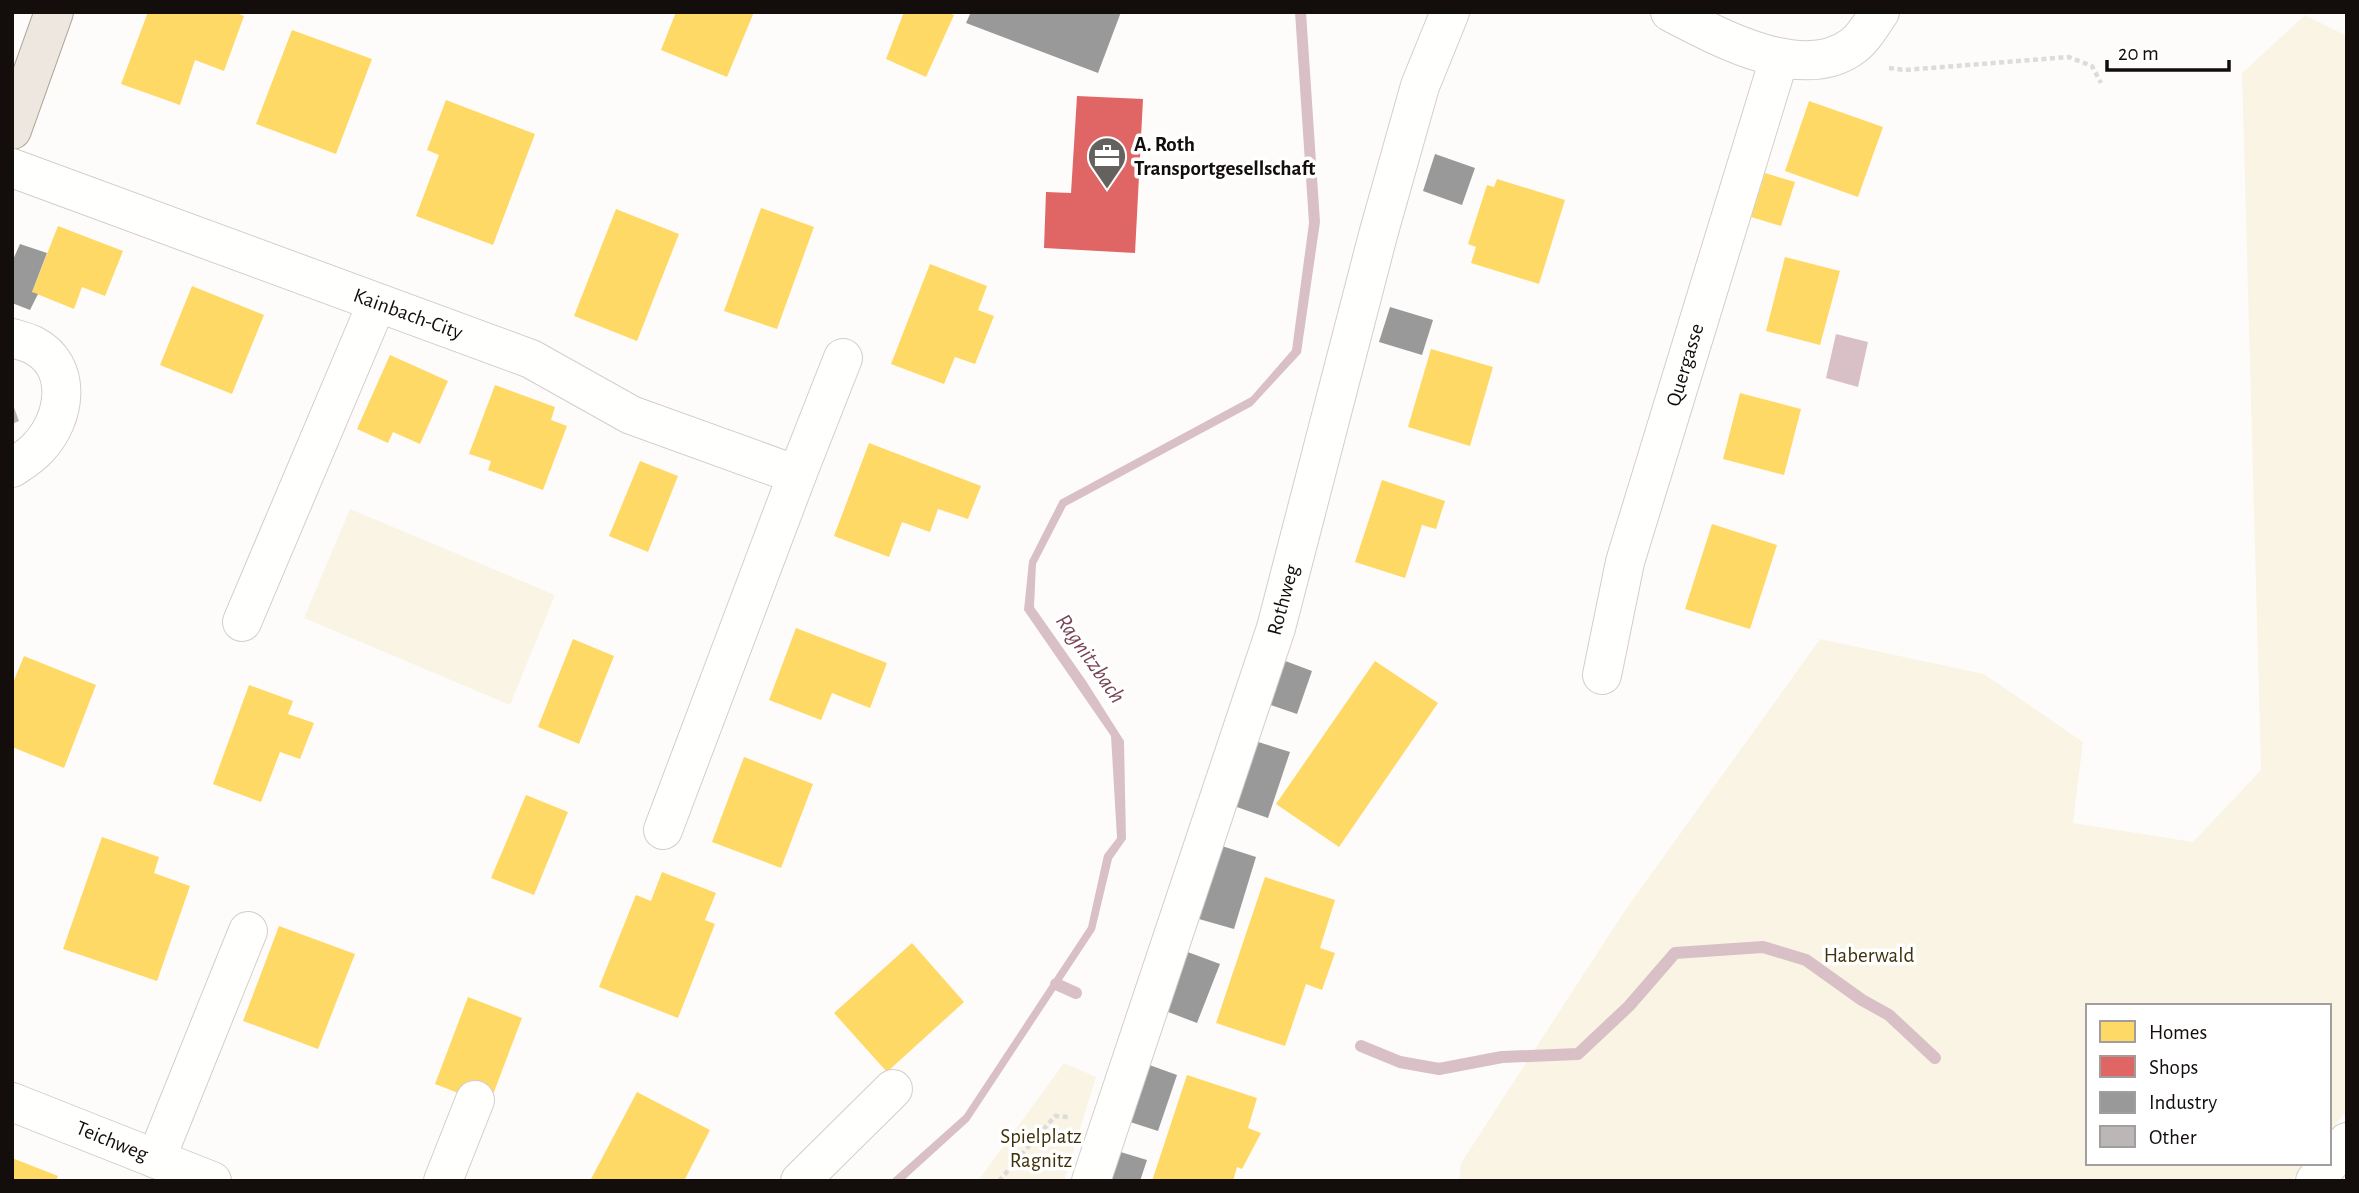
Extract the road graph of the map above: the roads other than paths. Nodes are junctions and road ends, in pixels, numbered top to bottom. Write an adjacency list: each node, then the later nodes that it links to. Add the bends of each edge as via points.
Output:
1 (54, 12): 6 (main road)
2 (1450, 12): 27 (street, Rothweg, via 1416,97 1276,628)
3 (1670, 12): 5 (street)
4 (1881, 12): 5 (street, via 1850,49 1814,62)
5 (1779, 59): 14 (street, Quergasse, via 1625,562)
6 (12, 130)
7 (12, 168): 8 (street, Kainbach-City)
8 (377, 303): 12 (street, Kainbach-City, via 531,359 631,415); 13 (street)
9 (12, 338): 11 (street, via 44,353 62,385 62,403 52,428 39,447)
10 (843, 358): 12 (street)
11 (12, 468)
12 (797, 475): 15 (street)
13 (242, 622)
14 (1602, 674)
15 (663, 830)
16 (248, 931): 21 (street)
17 (894, 1089): 26 (street)
18 (475, 1100): 25 (street)
19 (12, 1102): 21 (street, Teichweg)
20 (2347, 1142): 22 (street)
21 (156, 1159): 24 (street, Teichweg)
22 (2331, 1162)
23 (2328, 1165): 28 (street)
24 (212, 1181)
25 (443, 1181)
26 (800, 1181)
27 (1091, 1181)
28 (2315, 1181)

